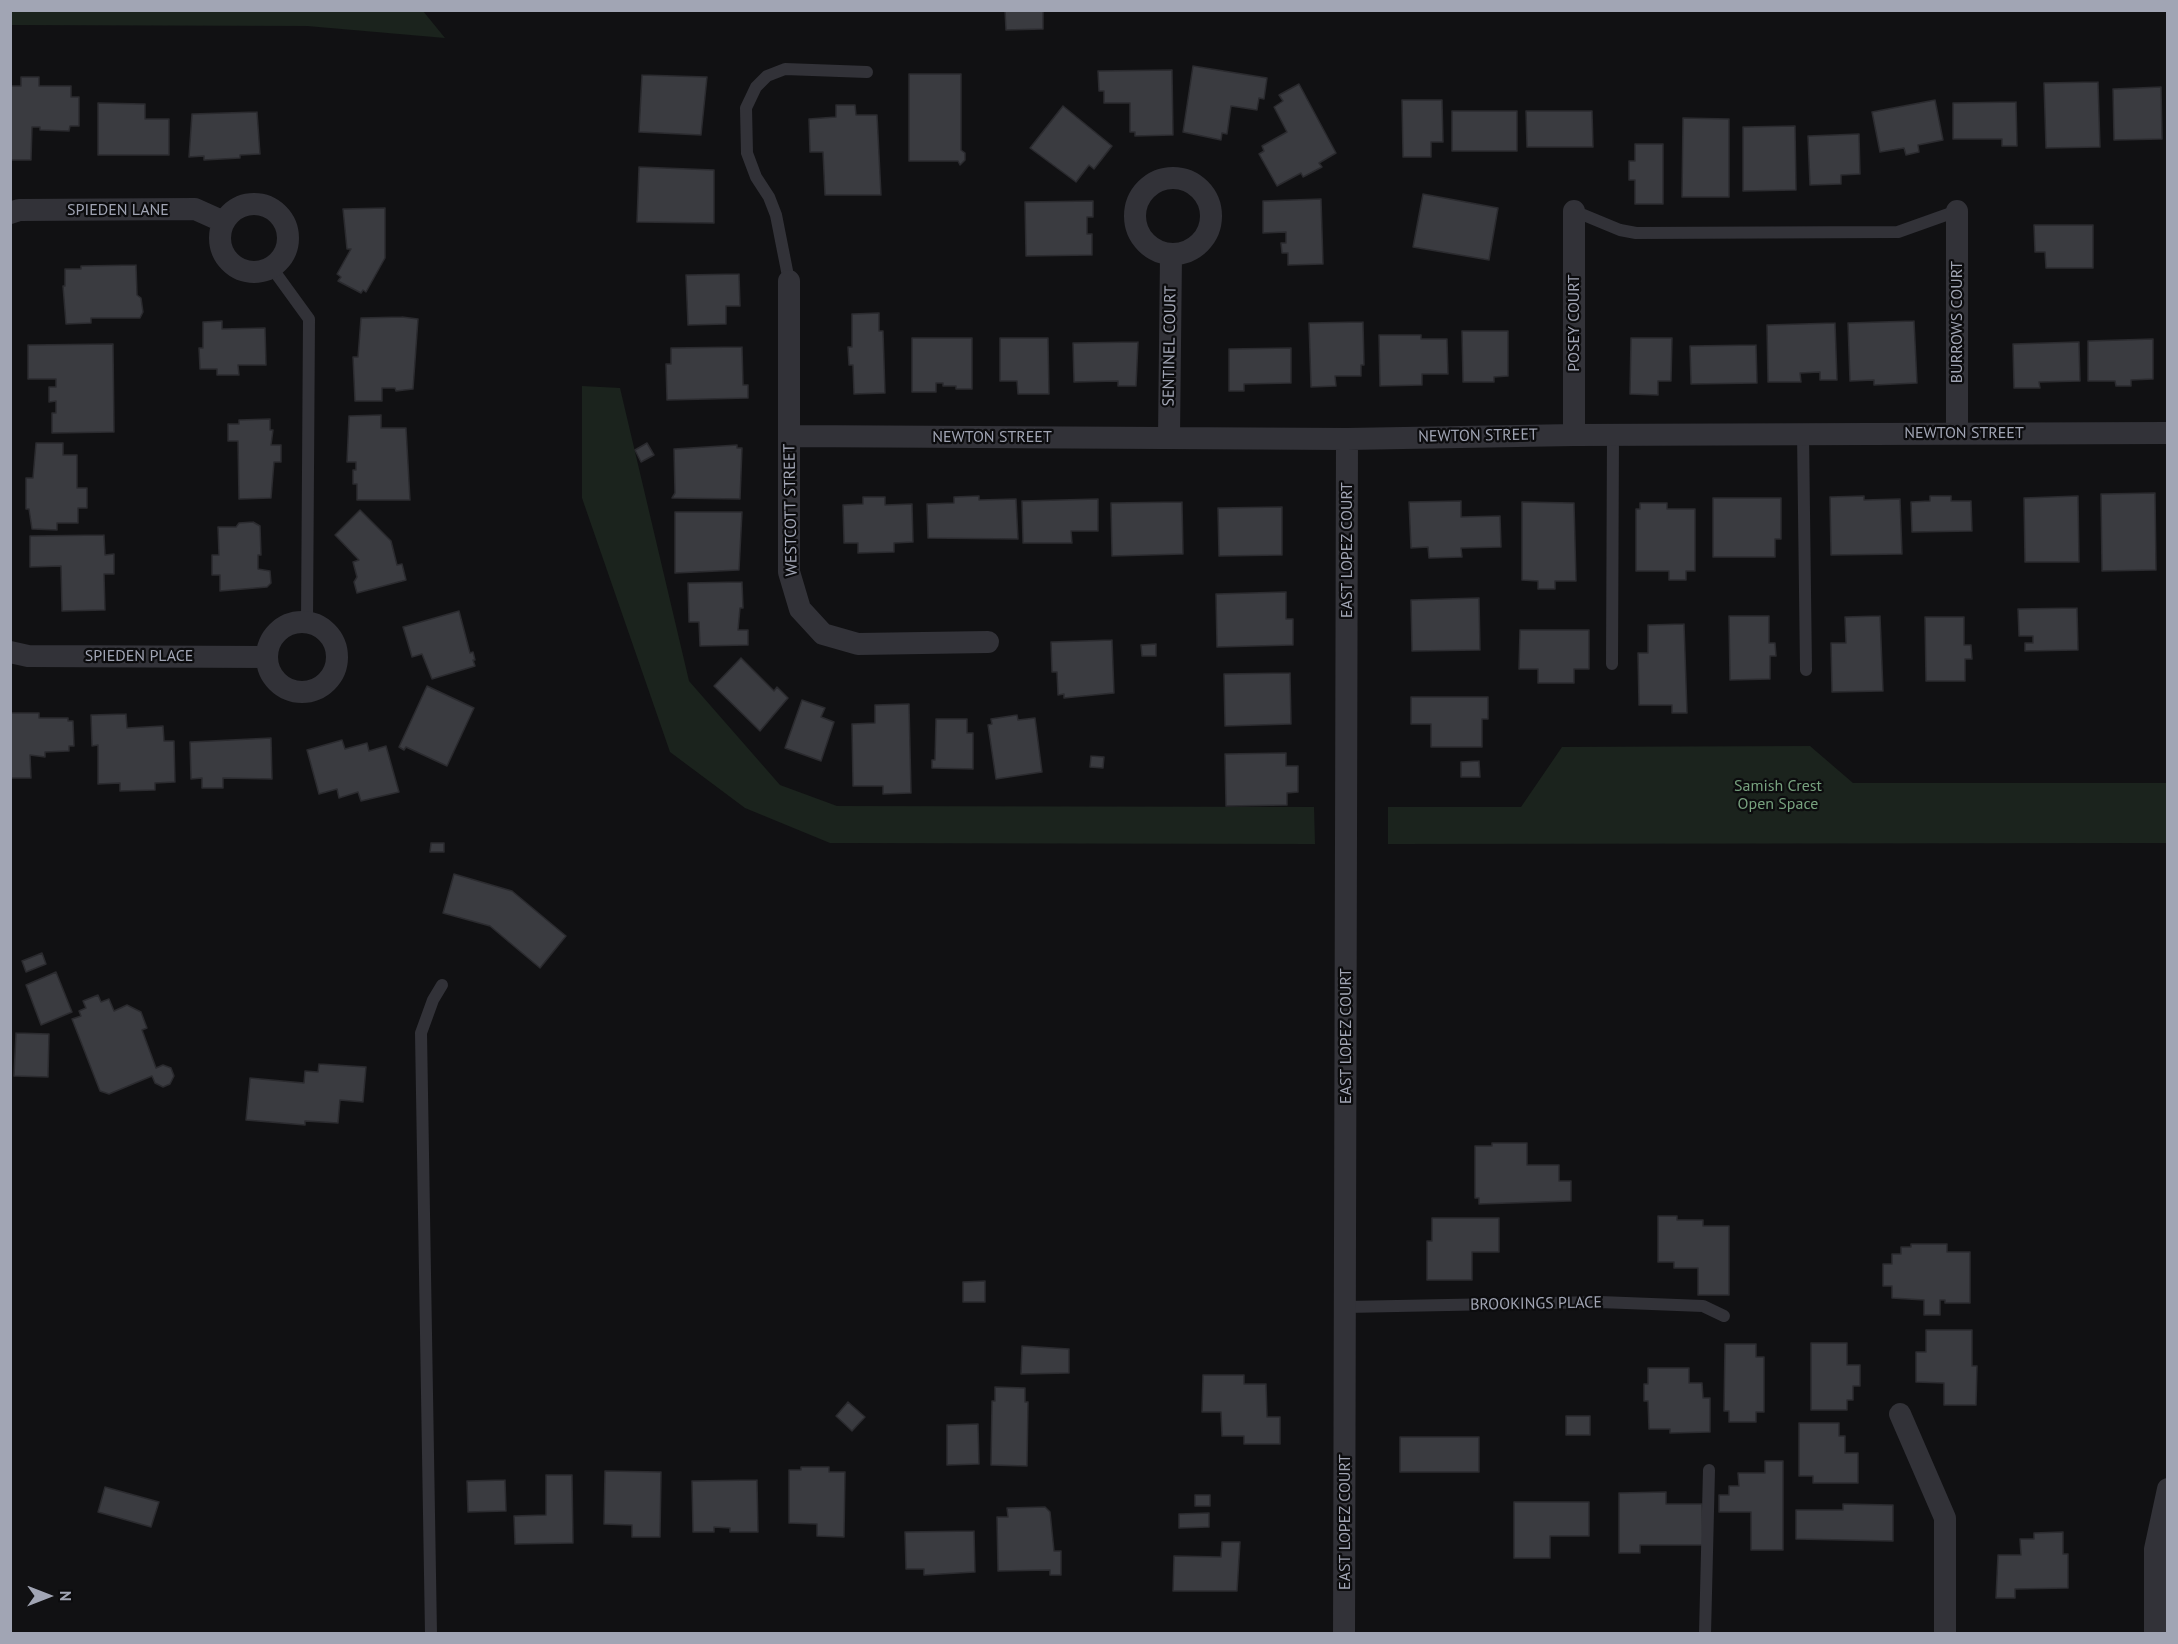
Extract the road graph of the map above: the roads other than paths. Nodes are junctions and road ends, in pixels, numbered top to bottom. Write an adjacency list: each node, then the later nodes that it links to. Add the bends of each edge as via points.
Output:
1 (867, 72): 8 (lane, via 785,69 767,76 756,87 746,108 747,153 776,216)
2 (1574, 211): 3 (lane, via 1636,233 1898,232); 12 (street, POSEY COURT)
3 (1957, 211): 9 (street, BURROWS COURT)
4 (10, 213): 5 (street, SPIEDEN LANE, via 195,209)
5 (224, 222): 7 (street, via 220,237 229,262 253,273); 7 (street, via 242,206 255,204 279,215 288,239 285,252)
6 (1171, 255): 15 (street, SENTINEL COURT)
7 (272, 268): 17 (lane, via 309,319)
8 (789, 281): 14 (street, WESTCOTT STREET)
9 (1957, 432): 10 (street, NEWTON STREET); 11 (street, NEWTON STREET)
10 (1803, 433): 13 (street, NEWTON STREET); 22 (lane)
11 (2168, 433)
12 (1574, 435): 13 (street, NEWTON STREET); 16 (street, NEWTON STREET)
13 (1614, 435): 21 (lane)
14 (789, 436): 15 (street, NEWTON STREET); 18 (street, WESTCOTT STREET, via 789,572 800,609 823,633 858,644)
15 (1169, 437): 16 (street, NEWTON STREET)
16 (1347, 439): 24 (street, EAST LOPEZ COURT)
17 (308, 621): 20 (street, via 288,624 277,632); 20 (street, via 327,632 334,643 335,663 327,681 302,692 288,689 269,670)
18 (988, 642)
19 (10, 652): 20 (street, SPIEDEN PLACE, via 28,656)
20 (267, 657)
21 (1612, 664)
22 (1806, 670)
23 (442, 985): 29 (lane, via 421,1033)
24 (1346, 1307): 25 (lane, BROOKINGS PLACE, via 1600,1302 1703,1306); 30 (street, EAST LOPEZ COURT)
25 (1724, 1316)
26 (1900, 1414): 32 (street, via 1945,1518)
27 (1708, 1470): 31 (lane)
28 (2168, 1489): 33 (street, via 2155,1549)
29 (431, 1634)
30 (1344, 1634)
31 (1705, 1634)
32 (1945, 1634)
33 (2155, 1634)

